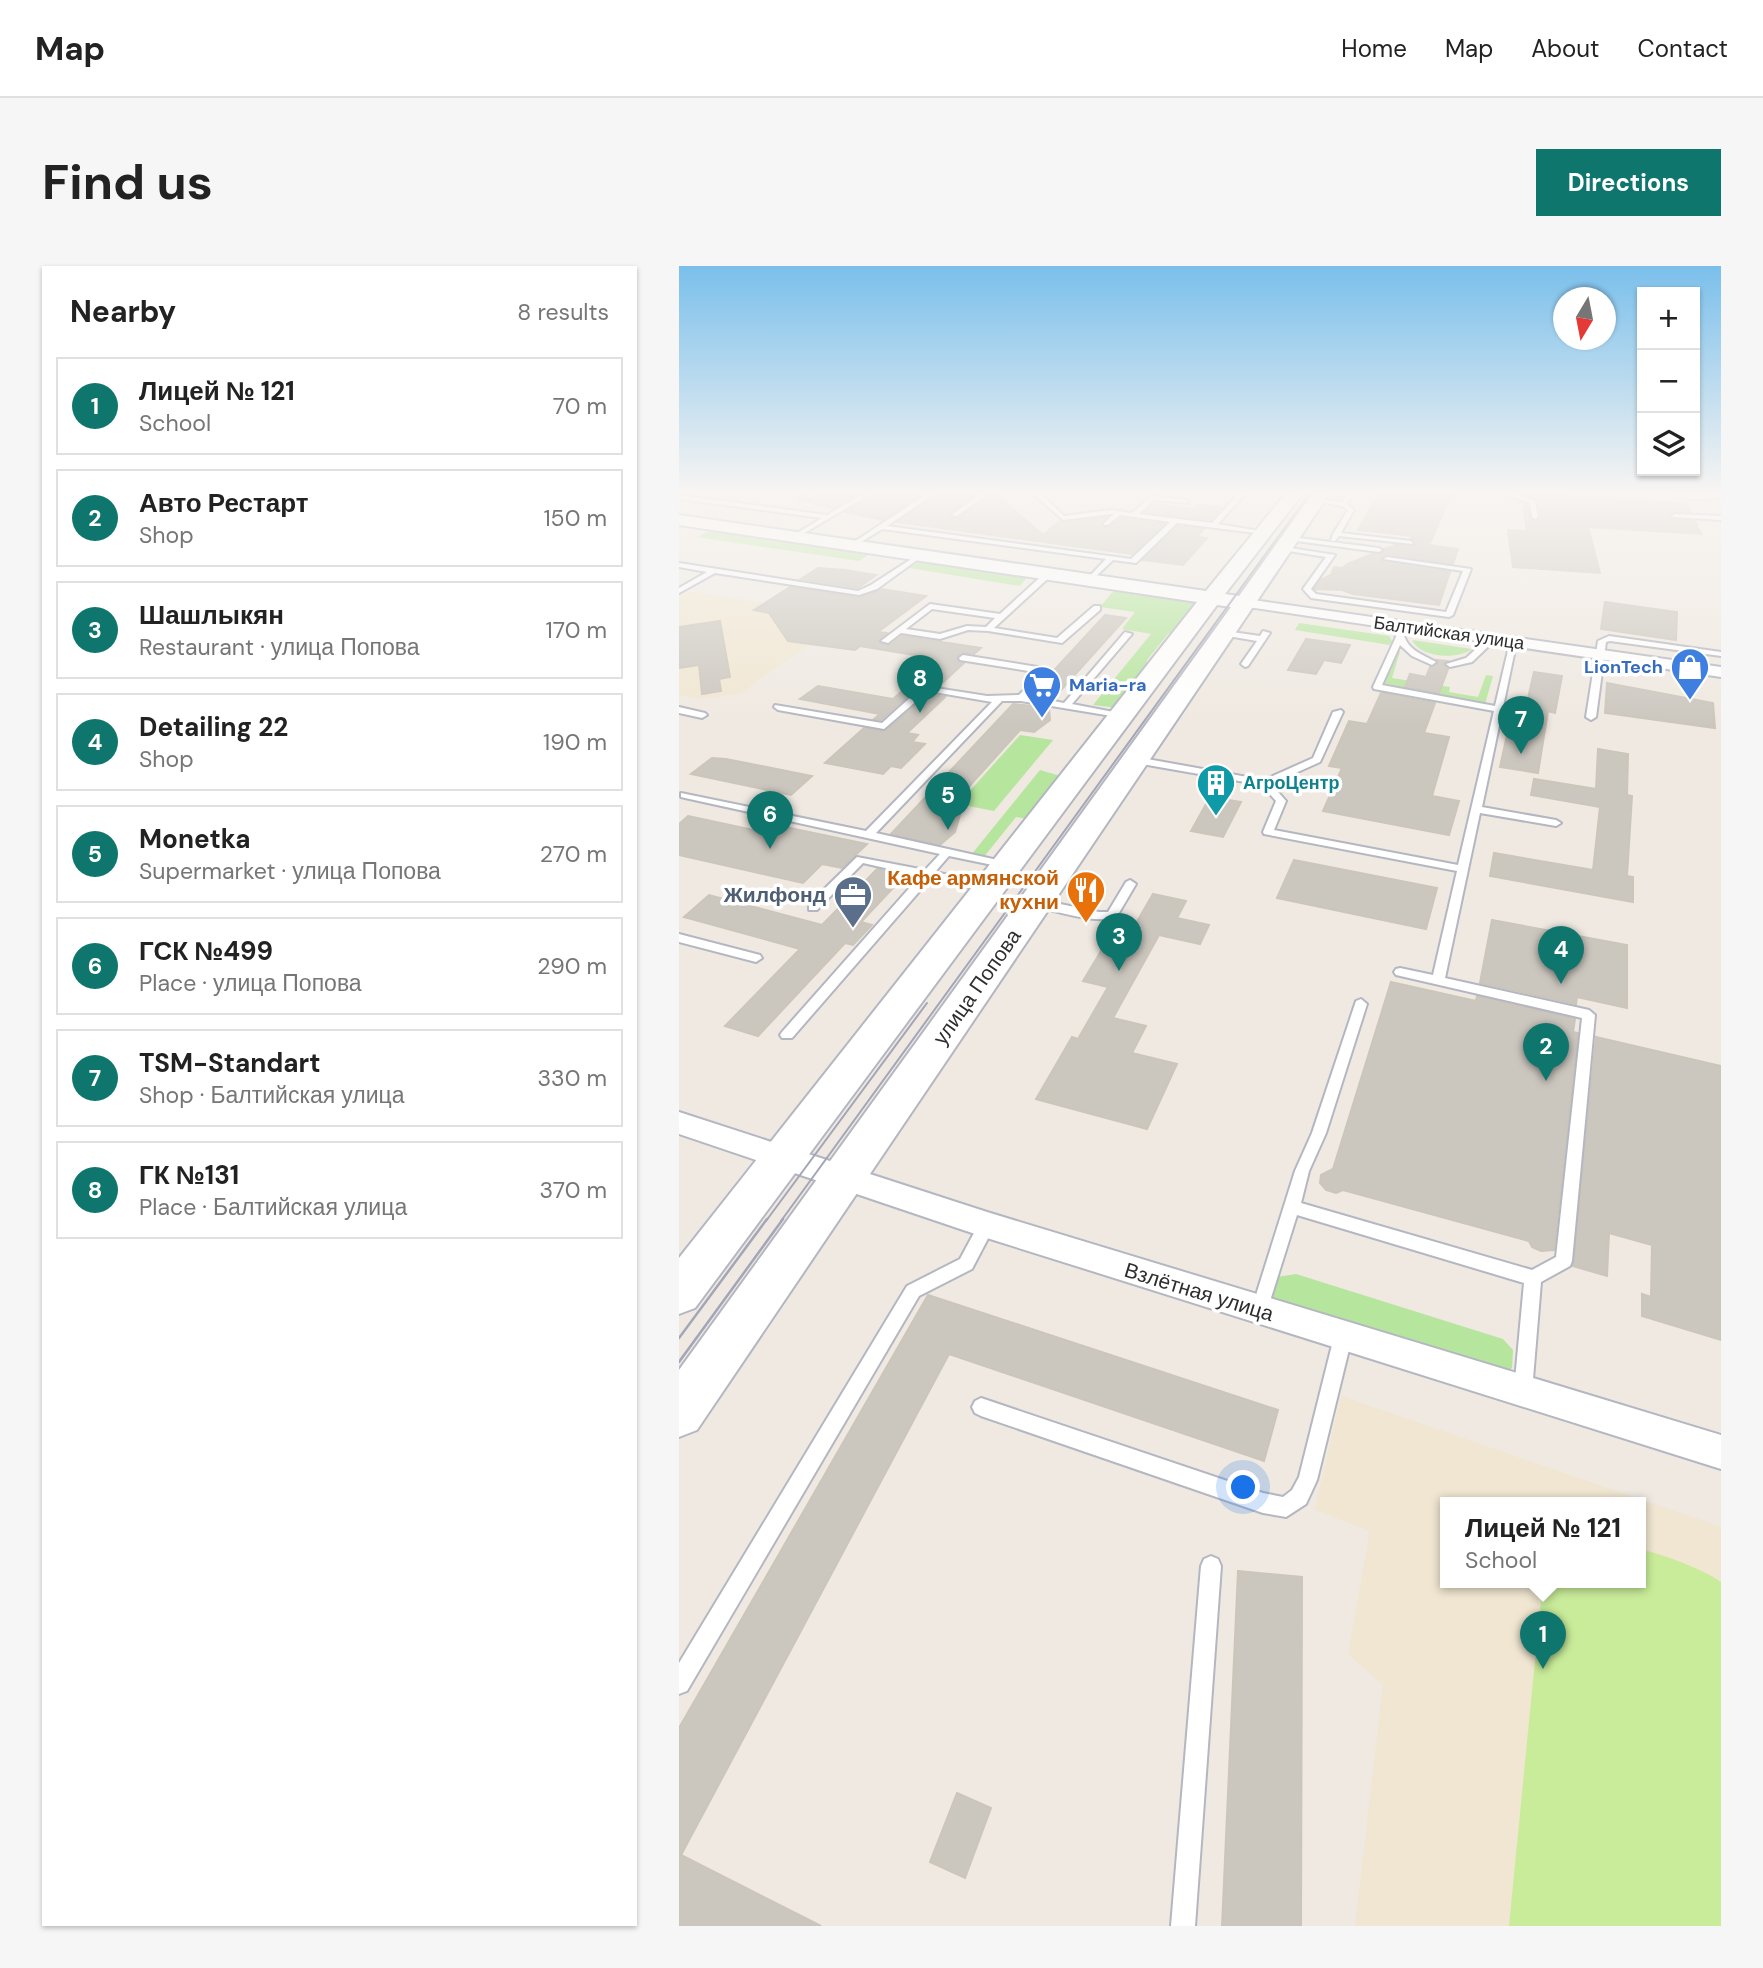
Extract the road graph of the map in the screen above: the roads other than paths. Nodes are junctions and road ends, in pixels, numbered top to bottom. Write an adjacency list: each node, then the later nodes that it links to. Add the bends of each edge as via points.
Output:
1 (715, 570): 12 (lane)
2 (718, 570): 3 (lane, via 859,593)
3 (898, 570)
4 (1033, 570): 10 (main road, Балтийская улица)
5 (1099, 570): 11 (lane)
6 (1233, 570): 13 (main road)
7 (1269, 570): 15 (main road, улица Попова)
8 (1320, 570): 14 (lane, via 1307,589 1314,596)
9 (1466, 570): 17 (lane)
10 (1050, 573): 11 (main road, Балтийская улица); 18 (lane)
11 (1091, 579): 13 (main road, Балтийская улица)
12 (679, 591)
13 (1212, 598): 15 (main road, Балтийская улица); 44 (main road)
14 (1357, 602): 17 (lane); 19 (lane)
15 (1246, 603): 19 (street, Балтийская улица); 23 (main road, улица Попова)
16 (1097, 608): 20 (lane, via 1059,641)
17 (1449, 615): 24 (lane)
18 (1001, 617): 20 (lane); 21 (lane, via 930,606)
19 (1348, 618): 22 (street, Балтийская улица)
20 (988, 629): 21 (lane, via 967,628 940,638)
21 (899, 631): 27 (lane)
22 (1399, 632): 24 (street, Балтийская улица); 32 (lane, via 1419,658); 40 (lane, via 1377,687)
23 (1225, 633): 33 (lane, via 1264,636); 46 (main road, улица Попова)
24 (1450, 633): 26 (street, Балтийская улица)
25 (1128, 634): 38 (lane)
26 (1492, 639): 28 (street, Балтийская улица); 34 (lane, via 1469,660)
27 (885, 641)
28 (1514, 642): 29 (street, Балтийская улица); 40 (lane)
29 (1600, 654): 30 (lane, via 1602,641 1609,638); 35 (street, Балтийская улица); 45 (lane)
30 (1721, 654)
31 (963, 657): 37 (lane, via 1047,671)
32 (1432, 662)
33 (1245, 664)
34 (1450, 664)
35 (1721, 672)
36 (1000, 698): 37 (lane); 39 (lane, via 926,688 884,726); 51 (lane)
37 (1021, 698): 38 (lane)
38 (1066, 706): 44 (lane)
39 (778, 707)
40 (1498, 709): 49 (lane)
41 (679, 710): 43 (lane)
42 (1338, 712): 47 (lane, via 1317,761)
43 (702, 715)
44 (1121, 716): 55 (main road)
45 (1591, 717)
46 (1136, 760): 47 (lane); 57 (main road, улица Попова)
47 (1265, 783): 53 (lane, via 1281,801 1268,832)
48 (685, 795): 51 (lane)
49 (1476, 809): 50 (lane); 53 (lane)
50 (1556, 822)
51 (867, 836): 52 (lane)
52 (946, 853): 54 (lane); 55 (lane)
53 (1463, 869): 62 (lane)
54 (928, 874): 55 (lane); 58 (lane, via 861,859); 64 (lane)
55 (998, 876): 66 (main road)
56 (1130, 884): 57 (lane, via 1112,915)
57 (1036, 903): 67 (main road, улица Попова)
58 (813, 907)
59 (679, 937): 60 (lane)
60 (756, 958)
61 (1400, 972): 62 (lane)
62 (1438, 980): 70 (lane, via 1589,1014 1564,1261)
63 (1361, 1004): 68 (lane)
64 (787, 1035)
65 (679, 1124): 66 (street, Взлётная улица)
66 (781, 1159): 67 (street, Взлётная улица); 71 (main road)
67 (842, 1179): 69 (street, Взлётная улица); 76 (main road, улица Попова)
68 (1293, 1208): 70 (lane); 72 (lane)
69 (987, 1225): 72 (street, Взлётная улица); 79 (lane, via 966,1264 913,1291)
70 (1533, 1278): 74 (lane)
71 (679, 1293)
72 (1259, 1311): 73 (street, Взлётная улица)
73 (1343, 1337): 74 (street, Взлётная улица); 75 (lane, via 1308,1480 1300,1497 1286,1507)
74 (1523, 1391): 77 (street, Взлётная улица)
75 (981, 1408)
76 (679, 1412)
77 (1721, 1452)
78 (1211, 1566): 80 (lane)
79 (679, 1683)
80 (1183, 1926)

